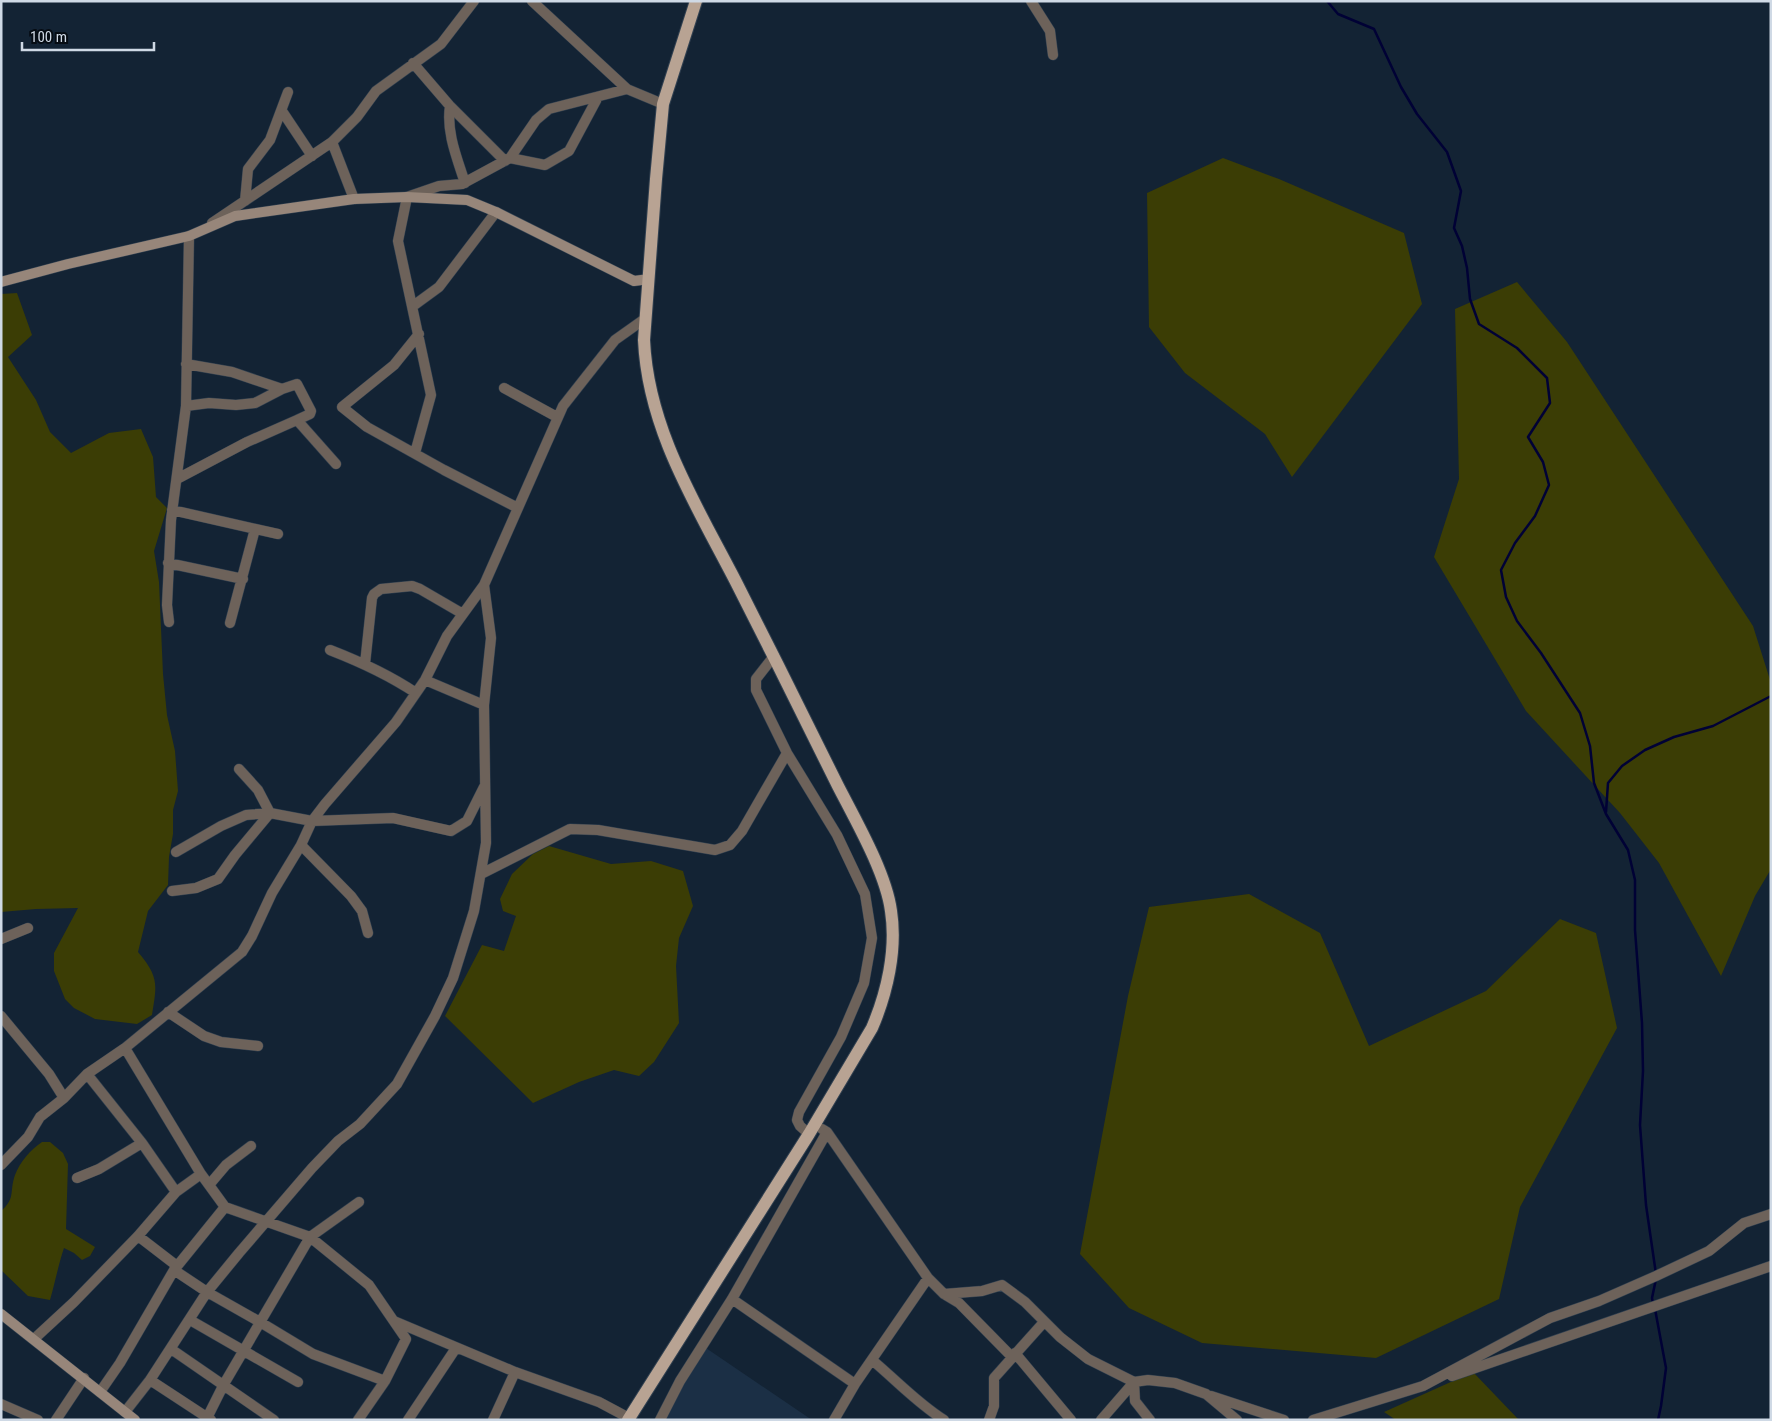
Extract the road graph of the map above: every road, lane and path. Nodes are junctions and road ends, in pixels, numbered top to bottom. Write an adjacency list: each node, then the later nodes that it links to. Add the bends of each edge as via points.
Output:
1 (474, 1): 6 (street, via 441,44)
2 (532, 1): 7 (street)
3 (696, 1): 10 (main road)
4 (1031, 1): 5 (street, via 1050,31)
5 (1053, 55)
6 (413, 63): 11 (street); 13 (street, via 376,91 357,117)
7 (627, 88): 9 (street); 10 (street)
8 (288, 92): 12 (street)
9 (598, 97): 15 (street, via 549,109 536,120); 15 (street, via 570,151 545,164)
10 (663, 104): 23 (main road)
11 (450, 106): 15 (street); 16 (street, via 448,118 452,140)
12 (282, 111): 14 (street); 19 (street, via 270,140 248,169)
13 (332, 142): 14 (street); 18 (street)
14 (312, 156): 19 (street)
15 (507, 159): 16 (street)
16 (465, 183): 17 (street, via 438,186)
17 (406, 196): 18 (street); 20 (street, via 467,200); 25 (street, via 398,240)
18 (354, 199): 21 (street, via 235,216)
19 (245, 201): 21 (street)
20 (496, 212): 23 (street, via 634,281); 25 (street, via 440,287)
21 (200, 231): 22 (street)
22 (189, 236): 24 (street); 28 (street)
23 (649, 279): 26 (main road)
24 (1, 282)
25 (413, 306): 27 (street)
26 (646, 318): 32 (street, via 615,340); 48 (main road, via 645,365 667,444)
27 (419, 334): 34 (street, via 431,395); 34 (street, via 394,365 342,407 367,427)
28 (186, 364): 30 (street, via 232,372); 31 (street)
29 (504, 388): 32 (street)
30 (282, 389): 31 (street, via 255,403); 33 (street, via 300,385 311,411)
31 (186, 406): 36 (street)
32 (557, 416): 37 (street)
33 (297, 420): 35 (street); 36 (street)
34 (415, 453): 37 (street)
35 (336, 464)
36 (177, 479): 38 (street)
37 (518, 508): 43 (street)
38 (172, 510): 39 (street); 41 (street)
39 (255, 528): 40 (street); 42 (street)
40 (278, 534)
41 (168, 562): 42 (street); 45 (street)
42 (243, 579): 46 (street)
43 (484, 585): 44 (street); 52 (street, via 491,638)
44 (462, 614): 49 (street, via 412,586 376,591 372,598); 50 (street)
45 (168, 622)
46 (230, 623)
47 (330, 650): 49 (street)
48 (774, 656): 53 (street, via 756,680 756,690); 71 (main road, via 864,838 883,880 891,910 891,963 878,1013)
49 (364, 664): 51 (street)
50 (424, 680): 51 (street); 52 (street)
51 (416, 693): 57 (street, via 396,722)
52 (484, 706): 55 (street)
53 (787, 753): 60 (street, via 742,831 730,845 715,850 598,830 570,829); 71 (street, via 837,835 865,894 872,938 864,983 841,1037 799,1112 797,1120 800,1126)
54 (239, 769): 56 (street, via 258,790)
55 (486, 784): 57 (street, via 467,820 451,831 394,818); 60 (street, via 486,843)
56 (270, 813): 57 (street); 59 (street, via 246,815); 61 (street, via 218,879 196,888)
57 (312, 821): 58 (street)
58 (301, 845): 63 (street, via 351,896 362,911); 65 (street, via 242,952)
59 (176, 852)
60 (481, 874): 83 (street, via 474,911 453,978 396,1084 360,1124 312,1168)
61 (172, 891)
62 (28, 928): 64 (street)
63 (368, 933)
64 (1, 940)
65 (168, 1012): 67 (street, via 204,1036 221,1042); 68 (street)
66 (1, 1016): 70 (street, via 49,1074)
67 (258, 1046)
68 (125, 1048): 69 (street); 76 (street)
69 (87, 1074): 70 (street); 73 (street)
70 (64, 1098): 75 (street, via 40,1117 28,1137)
71 (812, 1129): 72 (street); 118 (main road)
72 (827, 1132): 88 (street); 91 (street)
73 (142, 1143): 77 (street, via 99,1169); 79 (street)
74 (250, 1146): 78 (street, via 226,1165)
75 (1, 1165)
76 (202, 1174): 78 (street); 79 (street)
77 (77, 1178)
78 (209, 1185): 81 (street)
79 (176, 1192): 84 (street)
80 (359, 1202): 85 (street)
81 (225, 1207): 83 (street); 87 (street)
82 (1771, 1214): 111 (street, via 1744,1223 1708,1251 1599,1301 1550,1318)
83 (265, 1222): 85 (street); 89 (street)
84 (138, 1236): 87 (street); 97 (street)
85 (310, 1237): 94 (street, via 369,1285); 95 (street)
86 (1771, 1266): 111 (street)
87 (175, 1268): 89 (street); 112 (street, via 129,1349)
88 (928, 1278): 90 (street); 102 (street)
89 (207, 1292): 93 (street); 95 (street)
90 (944, 1294): 96 (street, via 982,1291 1002,1285); 101 (street, via 959,1303)
91 (732, 1299): 110 (street); 127 (street, via 680,1381)
92 (1, 1314): 97 (street)
93 (190, 1320): 99 (street); 100 (street)
94 (393, 1320): 98 (street); 106 (street, via 406,1339)
95 (260, 1322): 100 (street); 106 (street, via 313,1354)
96 (1044, 1322): 101 (street); 108 (street, via 1088,1359)
97 (34, 1339): 104 (street)
98 (456, 1348): 103 (street); 125 (street)
99 (171, 1349): 105 (street); 109 (street)
100 (244, 1352): 107 (street); 109 (street)
101 (1014, 1355): 129 (street, via 994,1378 994,1406); 130 (street)
102 (872, 1360): 110 (street); 128 (street)
103 (515, 1372): 118 (street, via 599,1402); 126 (street)
104 (84, 1378): 112 (street); 121 (street)
105 (150, 1380): 115 (street); 117 (street)
106 (385, 1381): 124 (street)
107 (298, 1382)
108 (1134, 1382): 113 (street, via 1175,1383); 131 (street); 132 (street, via 1135,1401)
109 (224, 1384): 117 (street); 123 (street)
110 (855, 1384): 119 (street)
111 (1423, 1386): 116 (street)
112 (100, 1392): 115 (street)
113 (1206, 1394): 133 (street); 134 (street)
114 (1, 1404): 120 (street)
115 (125, 1412): 122 (street)
116 (1323, 1418): 135 (street)
117 (208, 1419)
118 (628, 1419)
119 (836, 1419)
120 (38, 1420)
121 (56, 1420)
122 (135, 1420)
123 (274, 1420)
124 (358, 1420)
125 (408, 1420)
126 (493, 1420)
127 (660, 1420)
128 (944, 1420)
129 (989, 1420)
130 (1071, 1420)
131 (1101, 1420)
132 (1150, 1420)
133 (1237, 1420)
134 (1284, 1420)
135 (1312, 1420)

